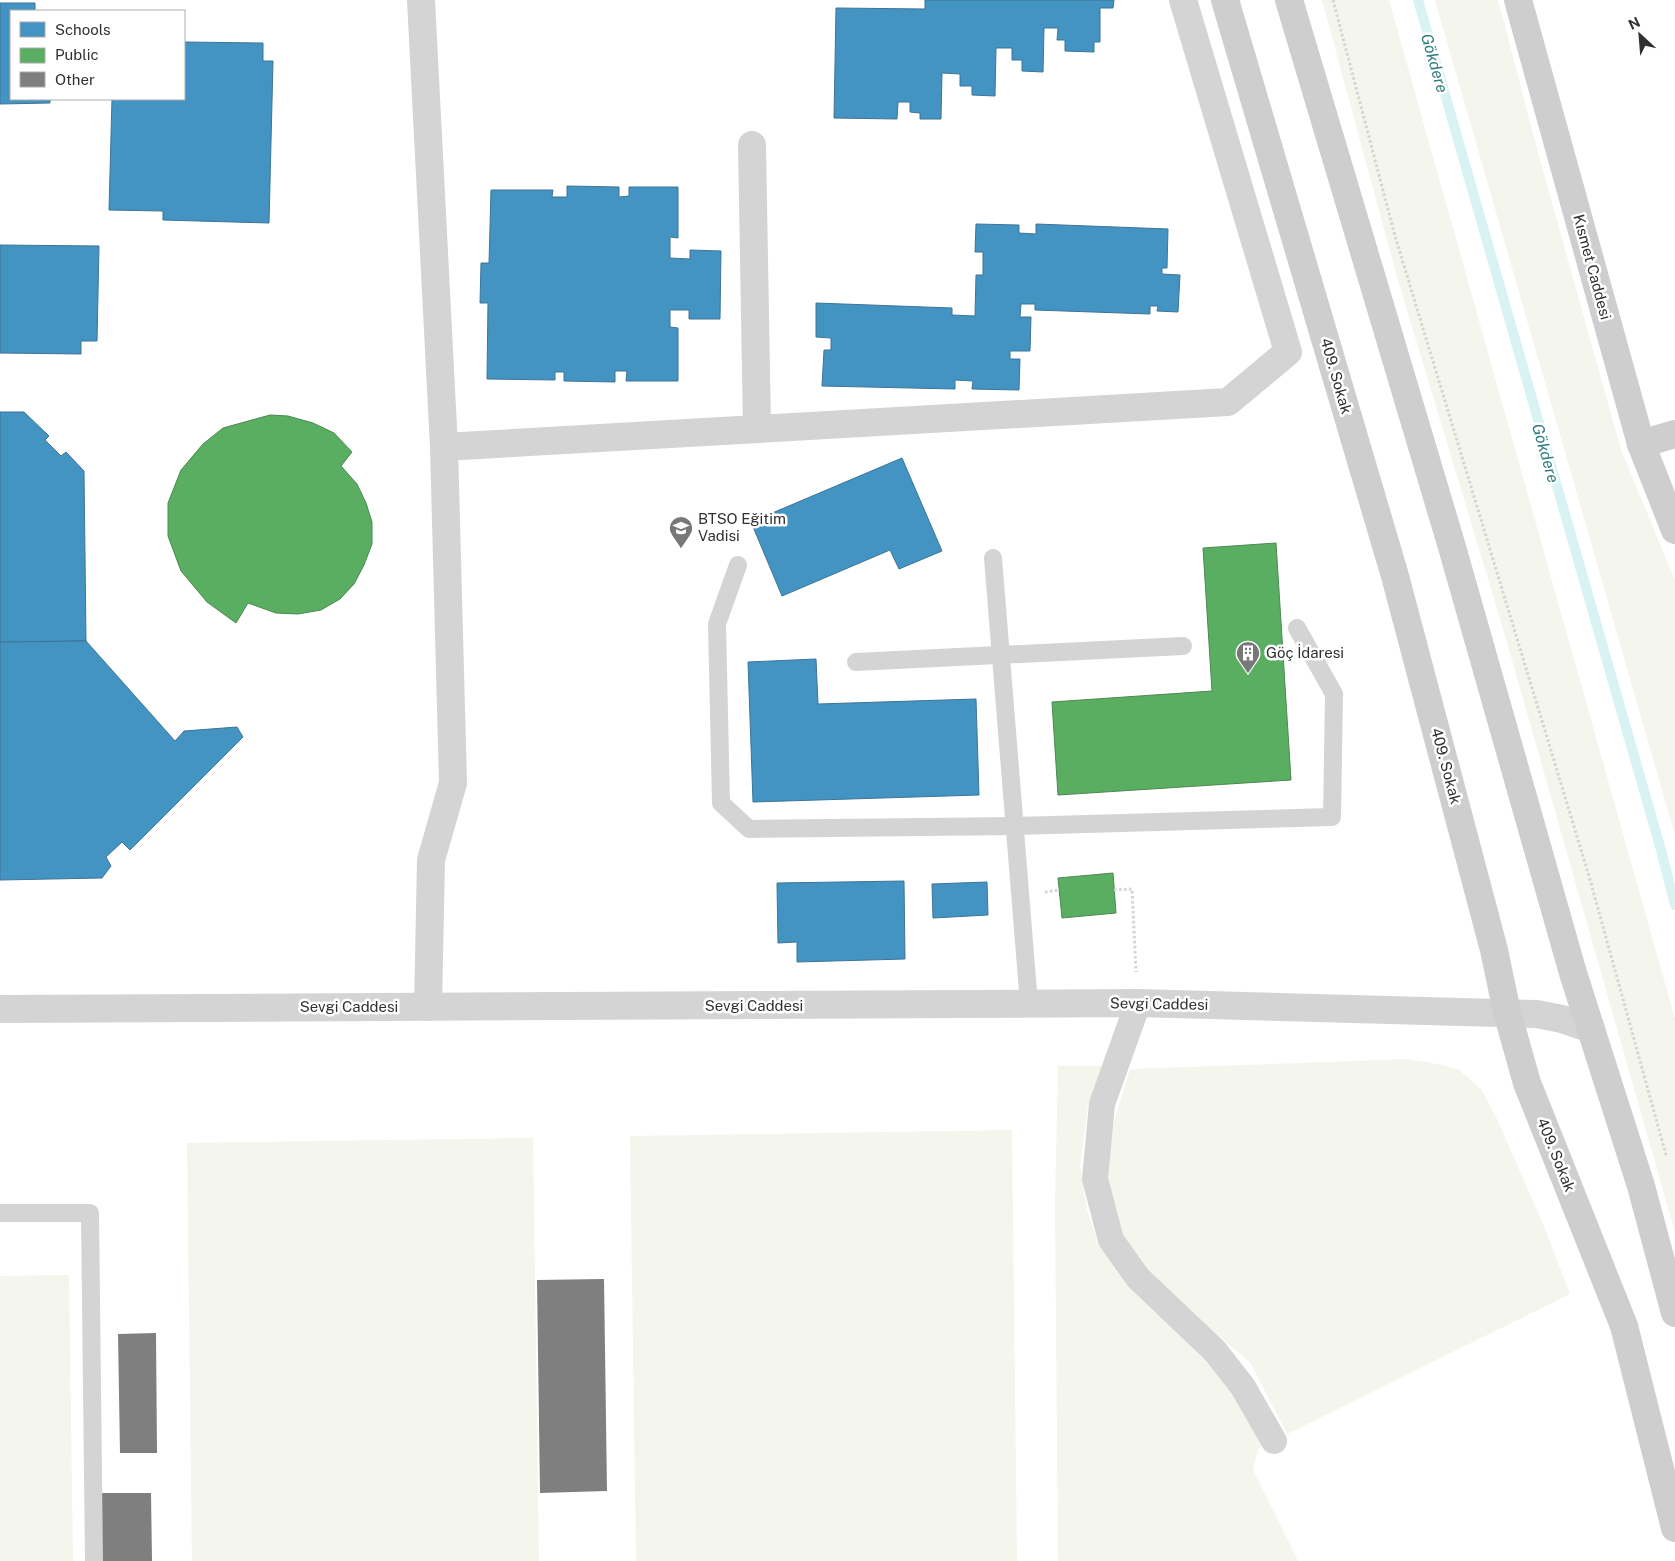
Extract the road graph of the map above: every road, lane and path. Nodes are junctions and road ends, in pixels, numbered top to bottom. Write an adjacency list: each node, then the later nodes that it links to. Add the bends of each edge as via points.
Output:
1 (421, 0): 11 (street)
2 (1183, 0): 8 (street, via 1288,352 1228,402)
3 (1225, 0): 25 (main road, 409. Sokak, via 1395,576 1494,950)
4 (1289, 0): 26 (main road)
5 (1333, 0): 27 (path, via 1395,236 1589,876)
6 (1518, 0): 10 (main road, Kısmet Caddesi)
7 (752, 145): 8 (street)
8 (757, 428): 11 (street)
9 (1675, 434): 10 (main road)
10 (1641, 444): 12 (main road, Kısmet Caddesi)
11 (444, 447): 23 (street, via 453,783 431,860)
12 (1675, 530)
13 (993, 558): 17 (lane)
14 (738, 565): 19 (lane, via 717,624 722,803 749,829)
15 (1297, 628): 19 (lane, via 1334,694 1332,817)
16 (1183, 646): 17 (lane)
17 (1001, 655): 18 (lane); 19 (lane)
18 (856, 662)
19 (1015, 826): 22 (lane)
20 (1114, 890): 21 (path, via 1132,889)
21 (1138, 1003): 22 (street, Sevgi Caddesi); 25 (street, Sevgi Caddesi); 30 (street, via 1102,1104 1095,1179 1110,1240 1138,1278 1215,1351 1243,1388)
22 (1029, 1004): 23 (street, Sevgi Caddesi)
23 (428, 1007): 24 (street, Sevgi Caddesi)
24 (0, 1009)
25 (1507, 1012): 26 (street, Sevgi Caddesi, via 1562,1019); 31 (main road, 409. Sokak, via 1527,1083 1624,1326)
26 (1591, 1029): 29 (main road, via 1641,1186)
27 (1667, 1159)
28 (0, 1213): 32 (lane, via 90,1213)
29 (1675, 1313)
30 (1274, 1441)
31 (1675, 1528)
32 (94, 1561)

